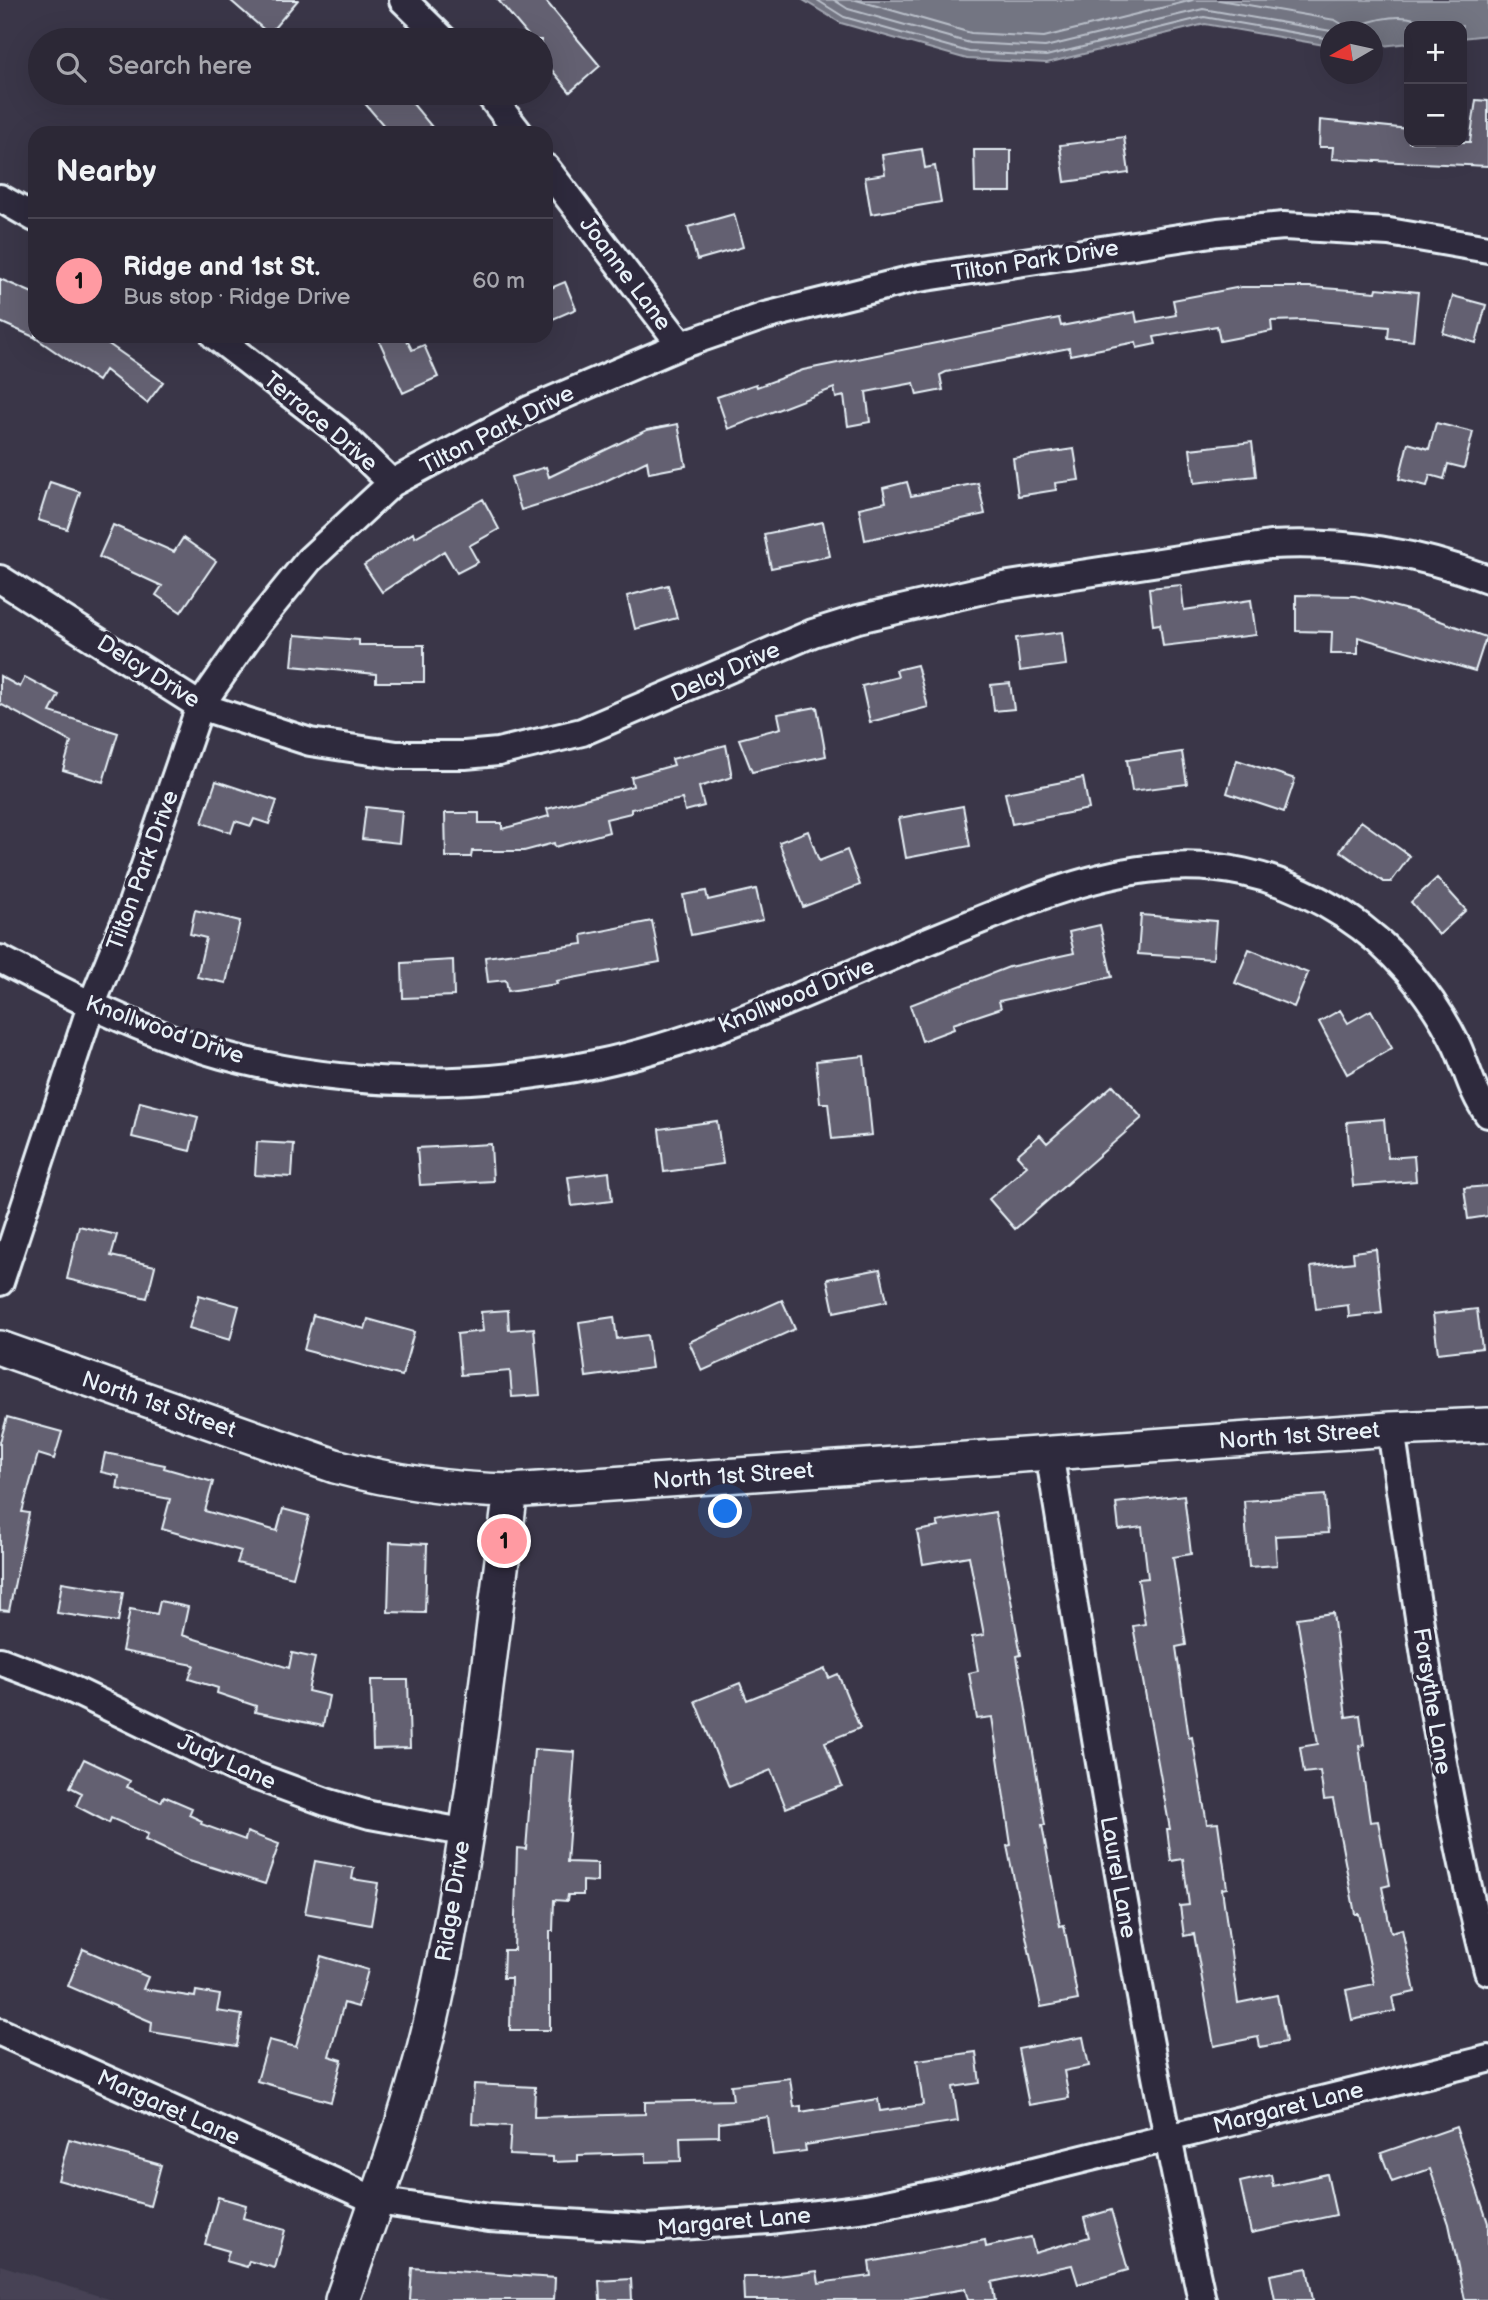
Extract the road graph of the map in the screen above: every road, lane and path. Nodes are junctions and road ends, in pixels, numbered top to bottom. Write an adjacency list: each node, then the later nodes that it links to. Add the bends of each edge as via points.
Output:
1 (403, 0): 2 (street)
2 (432, 28)
3 (497, 105): 4 (street)
4 (514, 126)
5 (553, 177): 10 (street, Joanne Lane)
6 (0, 198): 7 (street)
7 (28, 214)
8 (1488, 248): 10 (street, Tilton Park Drive, via 1390,232 1310,226 1219,232 913,279 765,316)
9 (224, 343): 11 (street, Terrace Drive, via 338,431)
10 (681, 345): 11 (street, Tilton Park Drive, via 529,410)
11 (392, 483): 14 (street, Tilton Park Drive, via 309,560)
12 (0, 579): 14 (street, Delcy Drive)
13 (1488, 579): 14 (street, Delcy Drive, via 1374,547 1310,543 1270,545 996,587 813,633 582,733 476,754 419,756 350,749 310,742)
14 (200, 706): 16 (street, Tilton Park Drive, via 128,915)
15 (0, 959): 16 (street, Knollwood Drive)
16 (91, 1006): 17 (street, Knollwood Drive, via 222,1055 310,1072 397,1080 550,1072 692,1037 1086,879 1148,867 1202,867 1262,878 1310,895 1373,935 1430,998); 18 (street, Tilton Park Drive)
17 (1488, 1114)
18 (0, 1282)
19 (0, 1348): 23 (street, North 1st Street, via 335,1466 424,1486)
20 (1488, 1425): 21 (street, North 1st Street)
21 (1391, 1429): 22 (street, North 1st Street); 26 (street, Forsythe Lane, via 1437,1732)
22 (1049, 1452): 23 (street, North 1st Street); 29 (street, Laurel Lane)
23 (511, 1491): 25 (street, Ridge Drive)
24 (0, 1661): 25 (street, Judy Lane, via 63,1685 239,1770 314,1798 370,1815)
25 (463, 1832): 30 (street, Ridge Drive, via 432,2015)
26 (1488, 1971)
27 (0, 2032): 30 (street, Margaret Lane)
28 (1488, 2059): 29 (street, Margaret Lane)
29 (1166, 2137): 30 (street, Margaret Lane, via 961,2189 866,2208 769,2220 648,2228 572,2225); 32 (street, Laurel Lane)
30 (377, 2201): 31 (street, Ridge Drive)
31 (342, 2300)
32 (1202, 2300)

